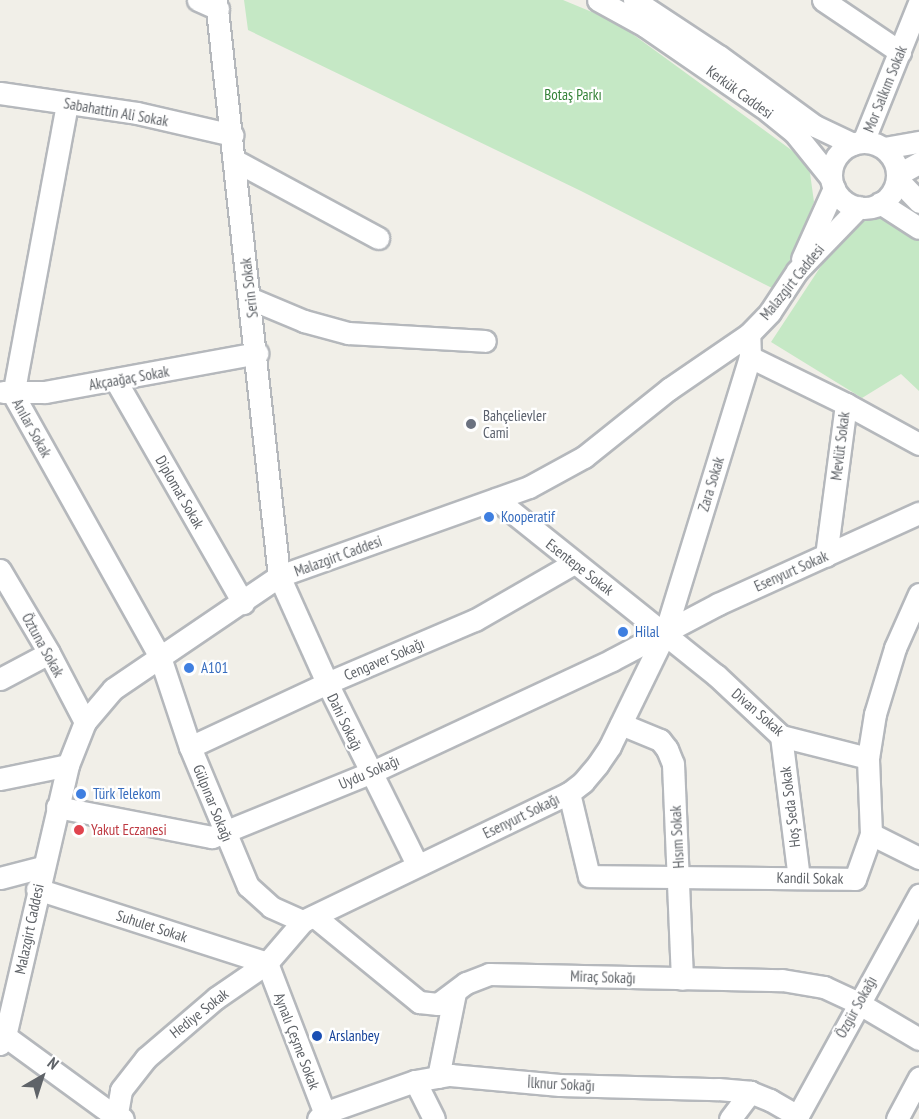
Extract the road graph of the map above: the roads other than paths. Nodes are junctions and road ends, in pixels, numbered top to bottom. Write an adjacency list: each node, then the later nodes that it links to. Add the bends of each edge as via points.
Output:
1 (198, 0): 5 (street)
2 (598, 0): 6 (street, Kerkük Caddesi)
3 (823, 0): 7 (street)
4 (919, 3): 7 (street, Mor Salkım Sokak)
5 (217, 4): 10 (street, Serin Sokak)
6 (640, 7): 12 (street, Kerkük Caddesi, via 815,126); 17 (street, Kerkük Caddesi, via 794,132)
7 (900, 52): 12 (street, Mor Salkım Sokak)
8 (0, 93): 9 (street, Sabahattin Ali Sokak)
9 (68, 104): 10 (street, Sabahattin Ali Sokak, via 137,113); 30 (street, Anılar Sokak)
10 (232, 135): 14 (street, Serin Sokak)
11 (919, 142): 13 (street)
12 (858, 143): 13 (street); 17 (street, via 839,153 832,169)
13 (884, 148): 16 (street, via 891,155)
14 (234, 160): 22 (street); 24 (street, Serin Sokak)
15 (919, 163): 16 (street)
16 (897, 177): 18 (street); 19 (street, via 892,191)
17 (833, 183): 20 (street, via 840,197); 23 (street)
18 (919, 202)
19 (880, 203): 20 (street); 21 (street)
20 (859, 207): 23 (street, Malazgirt Caddesi)
21 (919, 228)
22 (378, 238)
23 (797, 271): 25 (street, Malazgirt Caddesi, via 770,312)
24 (249, 298): 26 (street, via 304,321 348,333); 27 (street, Serin Sokak)
25 (749, 334): 28 (street, Zara Sokak); 33 (street, Malazgirt Caddesi, via 676,383 584,457 555,475)
26 (485, 340)
27 (257, 353): 29 (street, Akçaağaç Sokak); 38 (street, Serin Sokak)
28 (750, 357): 31 (street, Mevlüt Sokak); 41 (street, Zara Sokak)
29 (116, 381): 30 (street, Akçaağaç Sokak, via 45,392); 40 (street, Diplomat Sokak)
30 (7, 393): 43 (street, Anılar Sokak)
31 (846, 405): 32 (street); 35 (street, Mevlüt Sokak)
32 (919, 444)
33 (496, 499): 36 (street, Esentepe Sokak); 38 (street, Malazgirt Caddesi)
34 (919, 513): 35 (street, Esenyurt Sokak)
35 (826, 556): 41 (street, Esenyurt Sokak, via 718,604)
36 (574, 562): 41 (street, Esentepe Sokak); 45 (street, Cengaver Sokağı, via 498,609)
37 (0, 570): 42 (street, Öztuna Sokak)
38 (279, 576): 40 (street, Malazgirt Caddesi); 45 (street, Dahi Sokağı)
39 (919, 594): 50 (street, Kandil Sokak, via 883,683)
40 (243, 603): 43 (street, Malazgirt Caddesi)
41 (665, 633): 47 (street, Esenyurt Sokağı); 48 (street, Divan Sokak); 52 (street, Uydu Sokağı)
42 (49, 653): 44 (street); 46 (street, Öztuna Sokak)
43 (160, 657): 46 (street, Malazgirt Caddesi, via 113,689); 49 (street, Gülpınar Sokağı)
44 (0, 679)
45 (327, 683): 49 (street, Cengaver Sokağı); 52 (street, Dahi Sokağı)
46 (85, 722): 51 (street, Malazgirt Caddesi)
47 (621, 723): 54 (street, Esenyurt Sokağı, via 598,764); 61 (street, Hısım Sokak, via 660,741 668,749 673,764)
48 (781, 736): 50 (street, Divan Sokak); 63 (street, Hoş Seda Sokak)
49 (190, 747): 56 (street, Gülpınar Sokağı)
50 (867, 758): 57 (street, Kandil Sokak)
51 (68, 765): 53 (street); 55 (street, Malazgirt Caddesi)
52 (370, 773): 56 (street, Uydu Sokağı); 59 (street, Dahi Sokağı)
53 (0, 779)
54 (569, 793): 59 (street, Esenyurt Sokağı); 61 (street, Kandil Sokak, via 589,876)
55 (57, 807): 56 (street, Uydu Sokağı, via 212,837); 60 (street, Malazgirt Caddesi)
56 (225, 832): 66 (street, Gülpınar Sokağı, via 248,886 271,907)
57 (871, 834): 58 (street); 63 (street, Kandil Sokak, via 855,879)
58 (919, 858)
59 (417, 864): 66 (street, Esenyurt Sokağı)
60 (42, 867): 62 (street); 64 (street, Malazgirt Caddesi)
61 (678, 875): 63 (street, Kandil Sokak); 68 (street, Hısım Sokak)
62 (0, 878)
63 (799, 879)
64 (37, 890): 67 (street, Suhulet Sokak); 72 (street, Malazgirt Caddesi)
65 (919, 896): 70 (street, Özgür Sokağı)
66 (308, 918): 67 (street, Hediye Sokak); 69 (street, Miraç Sokağı, via 419,1002 438,1004)
67 (267, 963): 77 (street, Aynalı Çeşme Sokak); 78 (street, Hediye Sokak, via 216,998 146,1058 121,1090)
68 (682, 979): 69 (street, Miraç Sokağı, via 489,974 466,983); 70 (street, Miraç Sokağı, via 804,982)
69 (454, 993): 73 (street)
70 (858, 1003): 71 (street, Miraç Sokağı); 79 (street, Özgür Sokağı)
71 (919, 1039)
72 (3, 1040): 78 (street)
73 (438, 1077): 75 (street, İlknur Sokağı); 76 (street, İlknur Sokağı)
74 (919, 1078): 82 (street)
75 (415, 1081): 77 (street, İlknur Sokağı); 80 (street)
76 (750, 1092): 79 (street, İlknur Sokağı); 81 (street)
77 (323, 1117)
78 (118, 1118)
79 (797, 1118)
80 (434, 1119)
81 (730, 1119)
82 (897, 1119)

